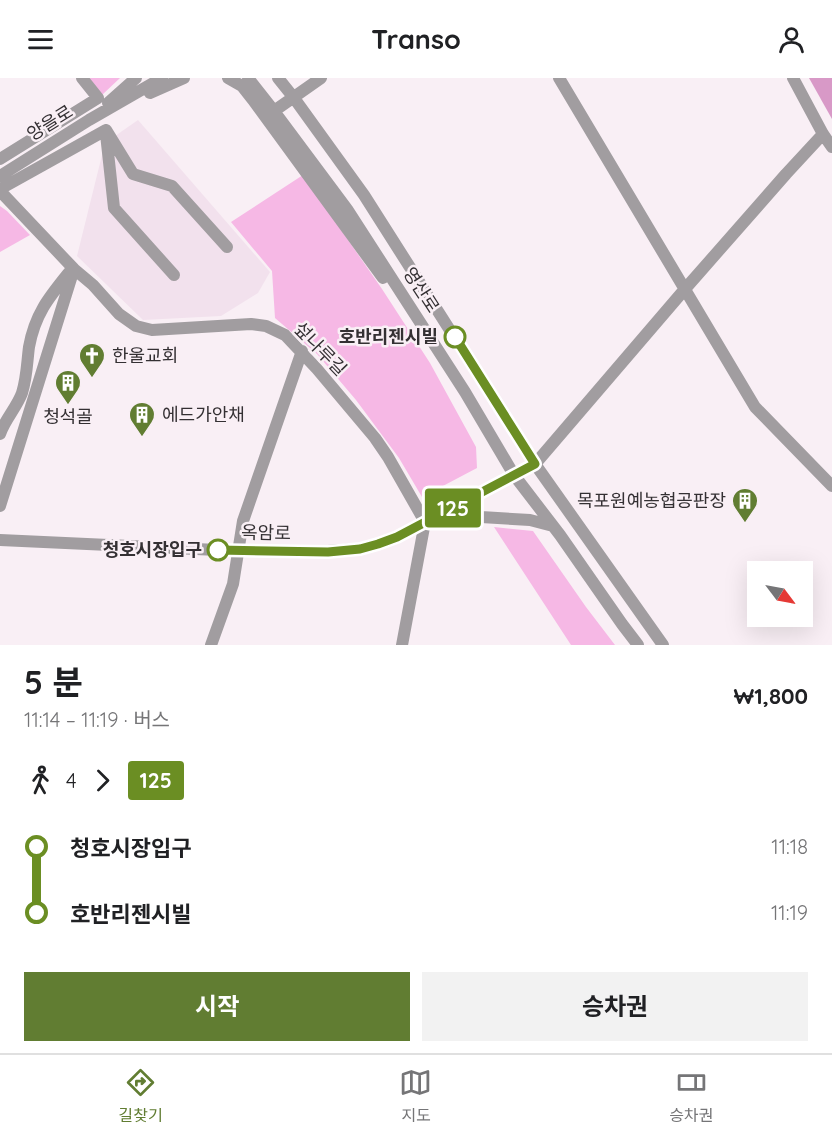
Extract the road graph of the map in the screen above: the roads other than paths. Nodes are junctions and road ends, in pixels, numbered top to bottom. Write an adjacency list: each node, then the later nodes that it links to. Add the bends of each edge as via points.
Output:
1 (82, 78): 18 (street, via 98,98)
2 (136, 78): 14 (street)
3 (148, 78): 14 (street, 양을로)
4 (162, 78): 14 (street, 양을로)
5 (184, 78): 14 (street)
6 (228, 78): 26 (street, via 254,100)
7 (248, 78): 13 (street, 영산로)
8 (278, 78): 12 (street, 영산로)
9 (321, 78): 12 (street)
10 (559, 78): 24 (street)
11 (793, 78): 16 (street)
12 (294, 98): 13 (street); 28 (street, 영산로, via 364,195)
13 (274, 111): 26 (street, 영산로, via 347,209)
14 (89, 120): 19 (street, 양을로)
15 (106, 130): 20 (street); 21 (street, via 133,174 172,186); 23 (street, via 114,208)
16 (823, 134): 17 (street); 24 (street)
17 (832, 147)
18 (0, 159)
19 (0, 176)
20 (0, 190): 22 (street, 섶나루길)
21 (227, 247)
22 (74, 268): 25 (street, 섶나루길, via 136,326 152,330 266,326 285,335); 27 (street, via 46,300 36,321 22,393); 31 (street)
23 (174, 275)
24 (685, 289): 28 (street); 30 (street, via 756,406)
25 (302, 351): 33 (street, 섶나루길, via 375,438); 36 (street, via 243,521)
26 (465, 392): 29 (street, 영산로)
27 (0, 434)
28 (535, 464): 29 (street, 옥암로); 40 (street, 영산로)
29 (514, 475): 32 (street, 옥암로); 34 (street, 영산로)
30 (832, 486)
31 (0, 506)
32 (445, 512): 33 (street, 옥암로); 34 (street)
33 (425, 522): 36 (street, 옥암로, via 397,537 360,549); 38 (street)
34 (553, 526): 39 (street, 영산로)
35 (0, 540): 36 (street, 옥암로)
36 (239, 551): 37 (street, via 233,584)
37 (211, 645)
38 (402, 645)
39 (638, 645)
40 (663, 645)

